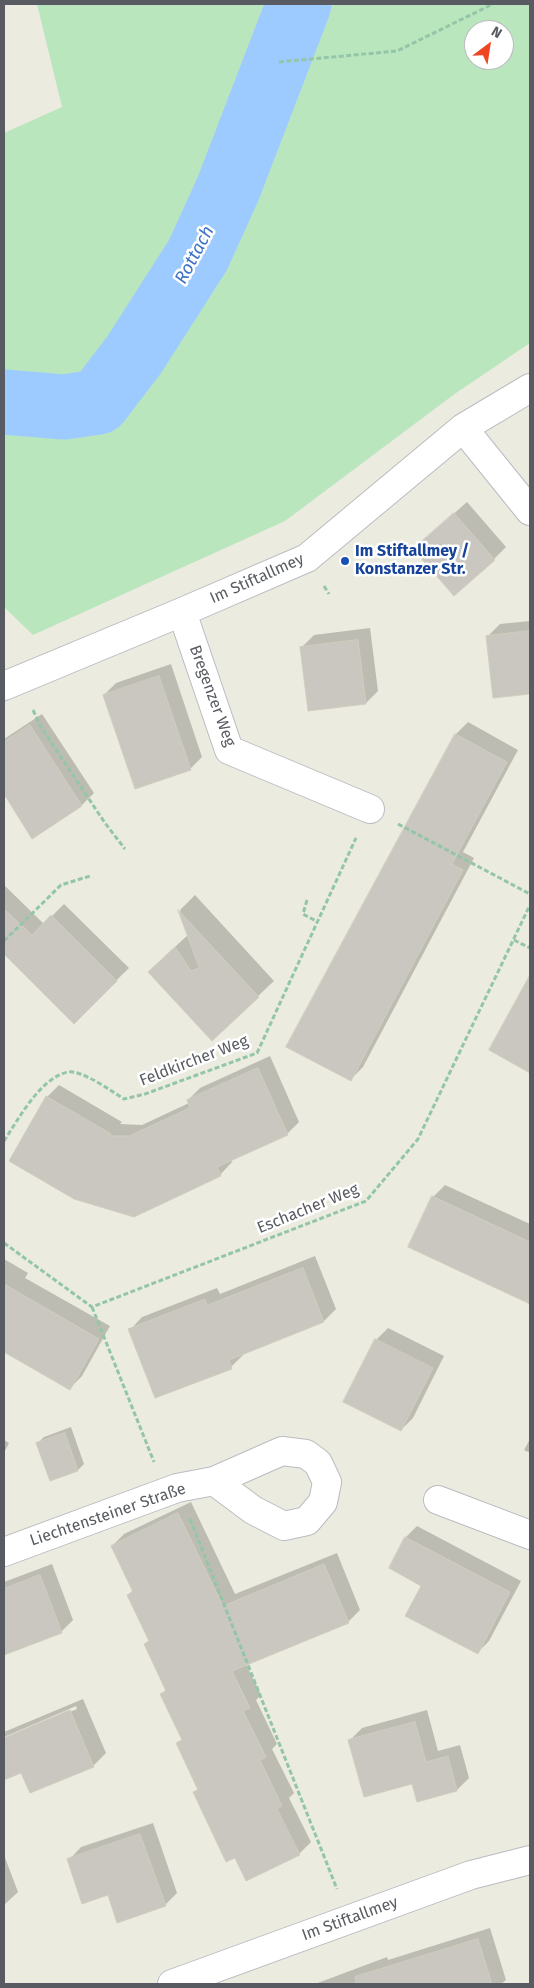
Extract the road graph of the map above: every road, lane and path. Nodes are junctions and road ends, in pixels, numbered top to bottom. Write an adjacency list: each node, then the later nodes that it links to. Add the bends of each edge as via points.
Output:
1 (494, 4): 2 (path, via 397,51)
2 (279, 62)
3 (530, 388): 4 (street, Im Stiftallmey)
4 (463, 428): 5 (street); 6 (street, Im Stiftallmey, via 307,558)
5 (530, 511)
6 (182, 612): 7 (street, Im Stiftallmey); 9 (street, Bregenzer Weg, via 229,750)
7 (4, 686)
8 (41, 727): 10 (path)
9 (370, 809): 12 (path); 15 (path, Feldkircher Weg)
10 (125, 849)
11 (90, 876): 17 (path, via 61,885)
12 (530, 894)
13 (307, 900): 15 (path, via 303,914)
14 (530, 905): 16 (path, Eschacher Weg)
15 (316, 921): 19 (path, Feldkircher Weg, via 257,1053 124,1099 88,1078 70,1072 54,1078 32,1099)
16 (514, 940): 18 (path); 21 (path, Eschacher Weg, via 418,1139 366,1201)
17 (4, 941)
18 (530, 948)
19 (4, 1141)
20 (4, 1243): 21 (path)
21 (92, 1308): 23 (path)
22 (214, 1481): 23 (street, Liechtensteiner Straße)
23 (171, 1490): 26 (street, Liechtensteiner Straße); 28 (path)
24 (438, 1500): 25 (street)
25 (530, 1535)
26 (4, 1552)
27 (530, 1860): 28 (street, Im Stiftallmey, via 471,1875)
28 (350, 1919): 29 (street, Im Stiftallmey)
29 (172, 1984)

